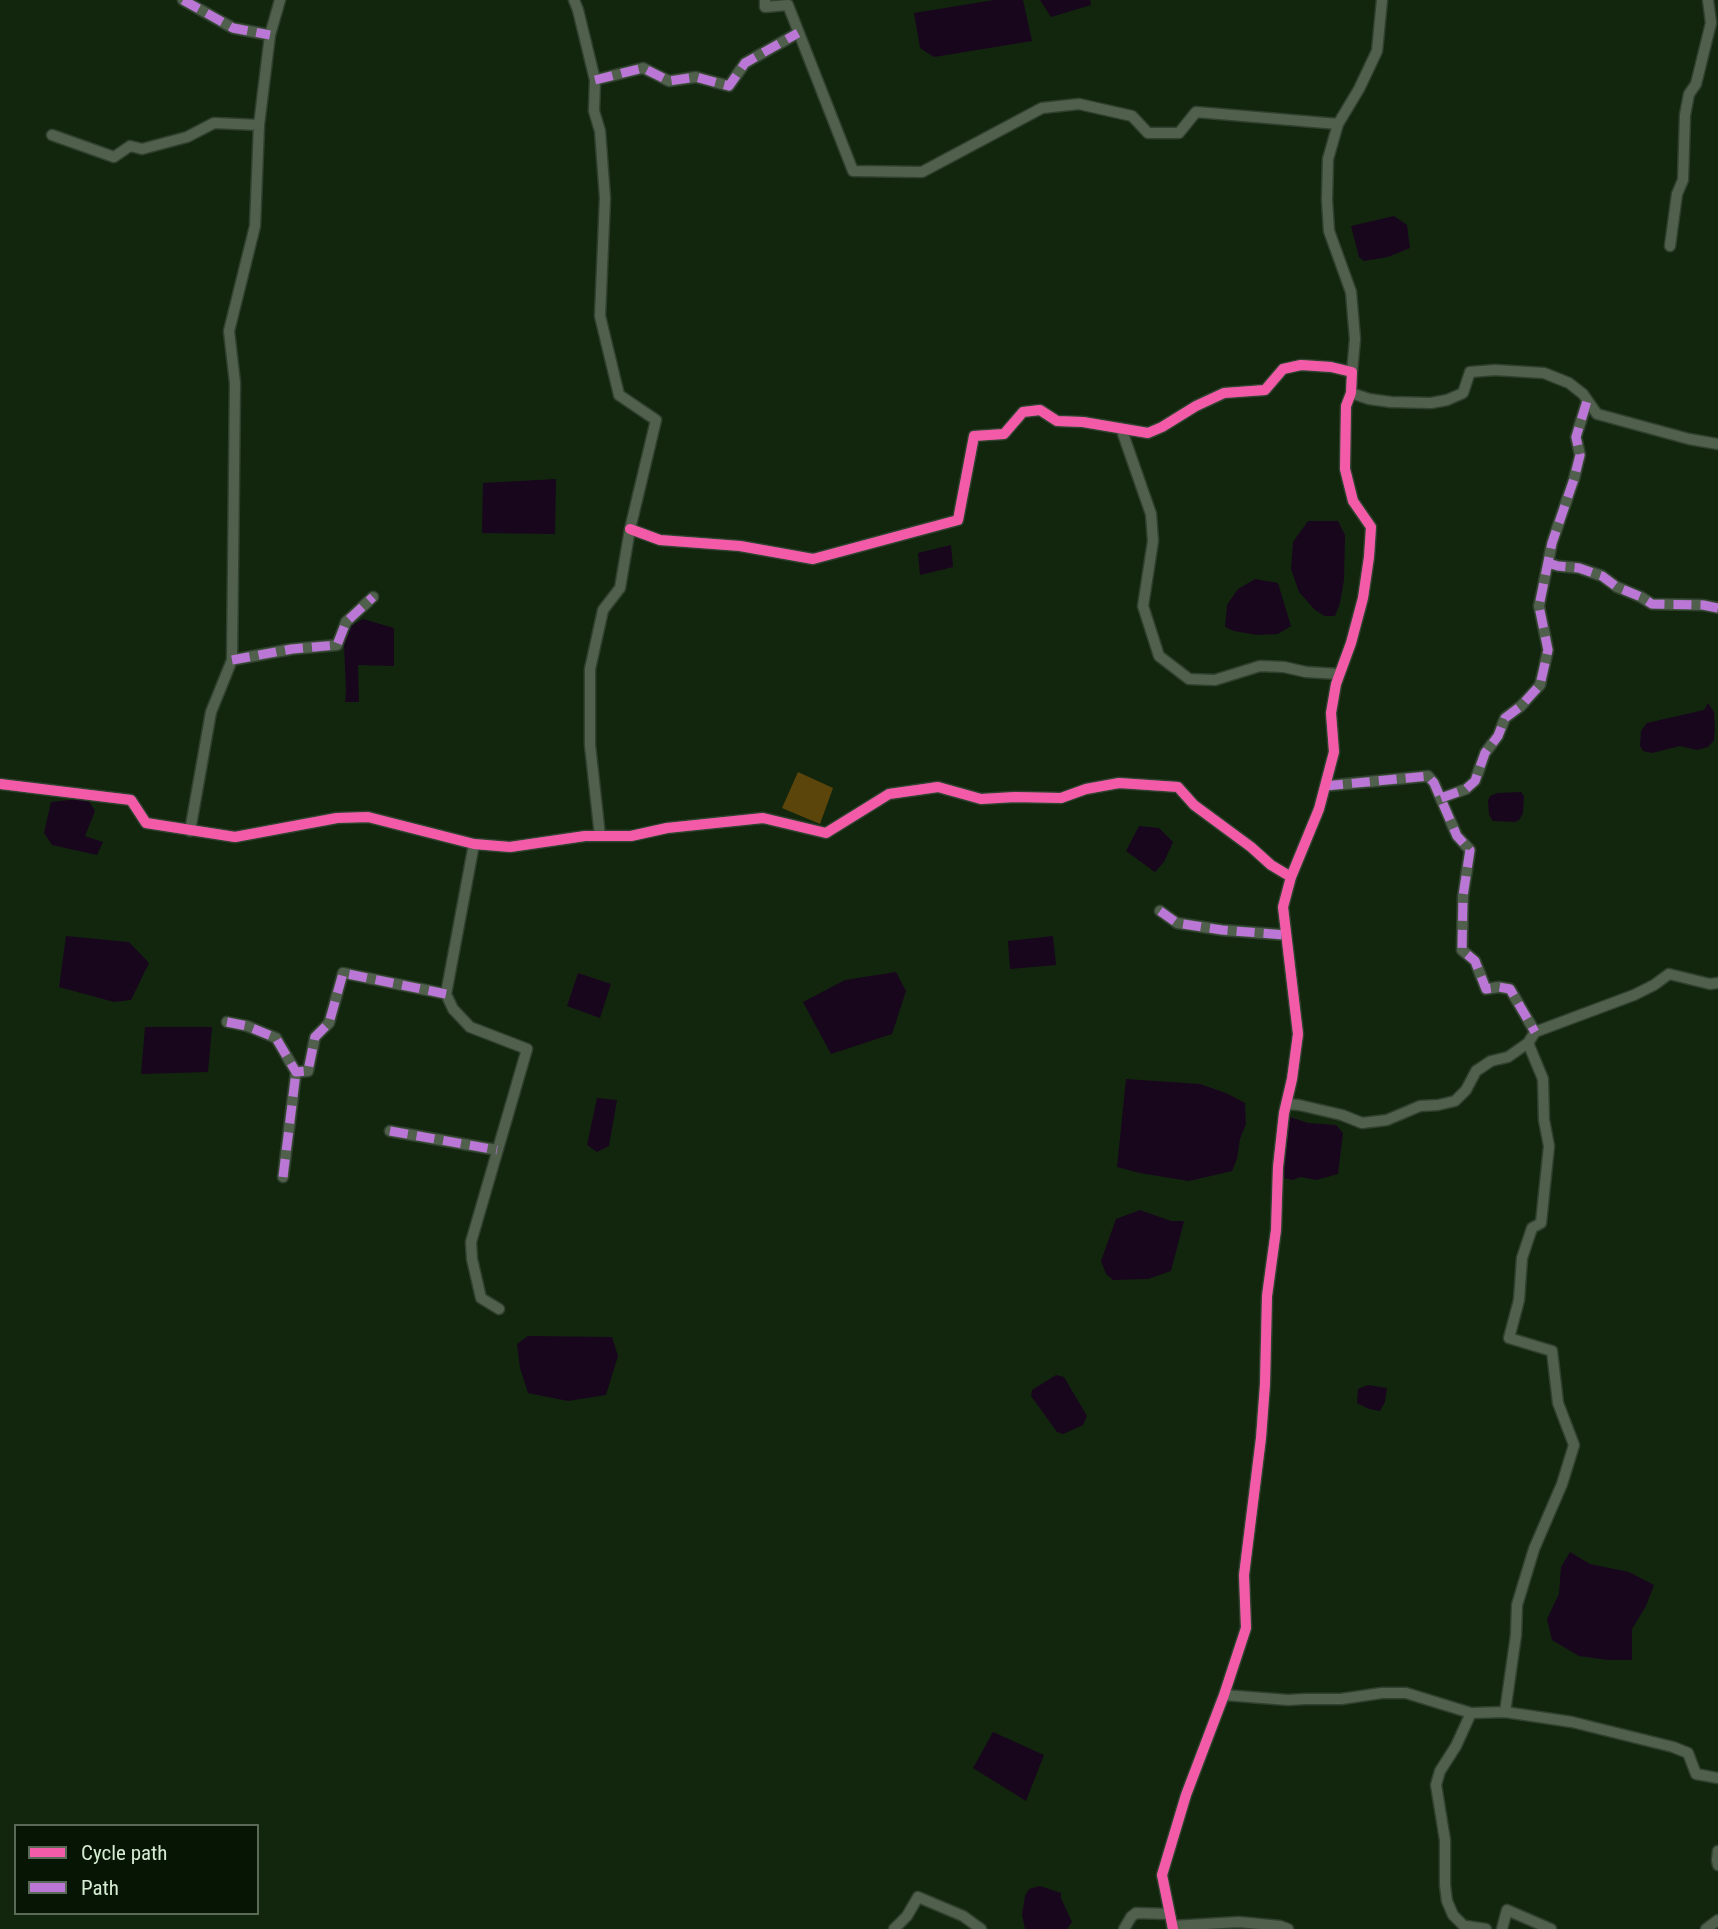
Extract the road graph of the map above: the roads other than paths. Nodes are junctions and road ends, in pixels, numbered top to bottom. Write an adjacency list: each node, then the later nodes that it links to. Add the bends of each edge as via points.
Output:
1 (183, 0): 8 (street, via 233,28)
2 (280, 0): 8 (street)
3 (574, 0): 9 (street)
4 (765, 0): 7 (street, via 765,7 788,5)
5 (1382, 0): 10 (street, via 1377,51)
6 (1708, 0): 13 (street, via 1711,23 1685,115 1683,180)
7 (798, 33): 9 (street, via 746,64 729,86 695,77 669,82 643,68); 10 (street, via 853,172 922,172 1042,108 1079,104 1132,116 1148,132 1179,133 1196,112)
8 (270, 35): 11 (street)
9 (596, 80): 19 (street, via 594,111 605,198 600,316 619,395 656,420)
10 (1338, 124): 14 (street, via 1328,159 1327,201 1329,231 1351,292)
11 (259, 125): 12 (street, via 214,123 187,137 142,149 130,146 114,157); 23 (street, via 255,226 229,331 235,383)
12 (52, 135)
13 (1670, 246)
14 (1352, 372): 15 (street); 17 (street, via 1301,365 1283,369 1265,390 1224,393 1148,433)
15 (1350, 393): 16 (street, via 1391,402 1430,403 1463,393 1470,372 1495,370 1544,373 1569,383); 24 (street, via 1345,469 1353,501 1371,527 1363,598)
16 (1587, 401): 18 (street, via 1597,414); 20 (street, via 1576,437 1580,455)
17 (1121, 428): 19 (street, via 1057,421 1040,410 1024,412 1004,434 974,436 958,520 813,559 740,546 660,541); 24 (street, via 1151,514 1153,541 1143,606 1159,656 1189,679 1215,680 1260,666)
18 (1718, 444)
19 (631, 529): 29 (street, via 620,588 603,610 590,669 590,745)
20 (1548, 563): 22 (street, via 1602,576 1652,604); 27 (street, via 1539,606 1548,650 1540,685 1505,718 1475,781)
21 (373, 597): 23 (street, via 346,622 337,645)
22 (1718, 608)
23 (232, 660): 28 (street, via 211,712)
24 (1339, 674): 26 (street, via 1331,713 1334,752)
25 (0, 784): 28 (street, via 131,800 146,823)
26 (1325, 786): 27 (street, via 1428,776); 31 (street)
27 (1441, 798): 37 (street, via 1457,836 1470,850 1462,950 1475,961 1486,989 1510,989)
28 (190, 831): 30 (street, via 234,837 337,818 368,817)
29 (600, 836): 30 (street, via 510,847); 31 (street, via 763,818 826,833 889,794 938,787 981,799 1062,798 1119,783 1178,787 1194,805)
30 (474, 844): 35 (street)
31 (1291, 877): 33 (street, via 1283,907)
32 (1160, 911): 33 (street, via 1177,923)
33 (1286, 935): 40 (street, via 1298,1034)
34 (1718, 983): 37 (street, via 1669,974 1634,995)
35 (446, 994): 39 (street, via 343,973 329,1023 315,1037 307,1071); 42 (street, via 470,1027 527,1049)
36 (227, 1021): 39 (street, via 276,1038)
37 (1535, 1032): 38 (street)
38 (1528, 1043): 40 (street, via 1476,1072 1455,1101 1420,1106 1387,1120 1362,1123); 46 (street, via 1543,1079 1547,1177 1541,1223 1532,1228 1522,1258 1519,1300 1508,1338 1552,1351 1558,1403 1574,1445 1517,1605)
39 (296, 1072): 43 (street)
40 (1286, 1104): 45 (street, via 1267,1296 1262,1424 1244,1575 1246,1628)
41 (390, 1131): 42 (street)
42 (497, 1150): 44 (street, via 471,1242 481,1298)
43 (282, 1177)
44 (499, 1309)
45 (1224, 1695): 47 (street, via 1288,1700 1406,1693); 51 (street, via 1162,1875)
46 (1505, 1712): 47 (street); 48 (street, via 1572,1722 1673,1747 1688,1753 1696,1774)
47 (1471, 1713): 54 (street, via 1436,1785 1447,1901)
48 (1718, 1778)
49 (1718, 1851): 50 (street)
50 (1718, 1865)
51 (1169, 1914): 53 (street); 57 (street, via 1136,1913)
52 (1718, 1920): 62 (street)
53 (1172, 1927): 58 (street, via 1239,1922)
54 (1466, 1928): 59 (street)
55 (894, 1929): 56 (street, via 918,1897)
56 (982, 1929)
57 (1124, 1929)
58 (1288, 1929)
59 (1486, 1929)
60 (1503, 1929): 61 (street, via 1507,1910)
61 (1550, 1929)
62 (1706, 1929)

